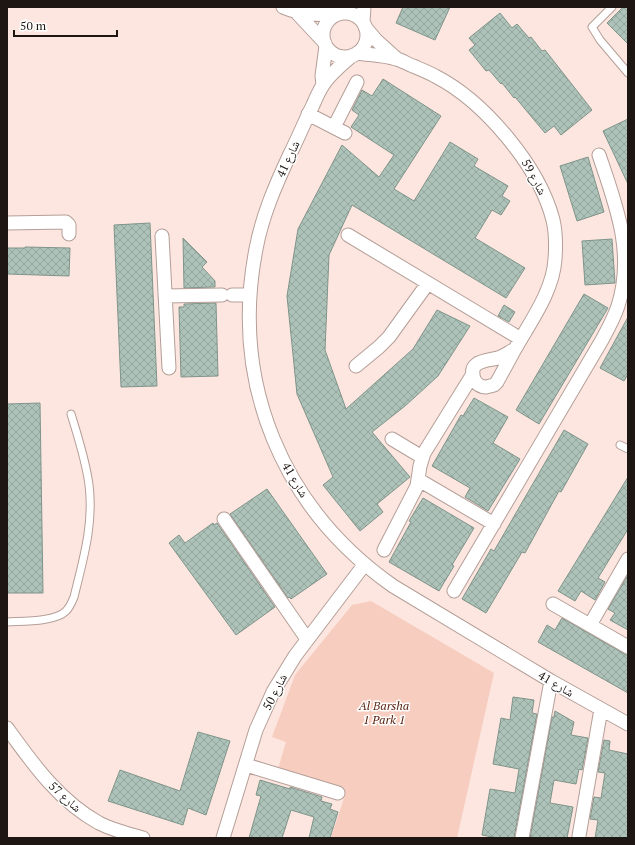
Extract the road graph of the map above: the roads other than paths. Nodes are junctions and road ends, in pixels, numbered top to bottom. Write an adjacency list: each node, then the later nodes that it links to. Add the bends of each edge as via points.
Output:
1 (283, 7): 5 (street)
2 (364, 7): 6 (street)
3 (612, 7): 10 (lane, via 592,27)
4 (343, 12): 5 (street, via 310,15); 6 (street, via 354,15); 7 (street, via 330,20 324,28 323,38)
5 (297, 13): 7 (street)
6 (364, 24): 8 (street, via 366,41); 9 (street, شارع 59, via 376,40)
7 (326, 45): 8 (street, via 338,56 348,57); 12 (street, شارع 41)
8 (355, 54): 9 (street, شارع 59); 12 (street, شارع 41)
9 (396, 58): 22 (street, شارع 59, via 436,76 489,118 519,152 532,171 547,202 556,241 555,261 544,298)
10 (628, 73)
11 (357, 82): 13 (street, via 340,130)
12 (323, 85): 13 (street, شارع 41)
13 (308, 114): 20 (street, شارع 41, via 270,200 256,247)
14 (599, 154): 33 (street, via 624,234 625,271 618,307 602,340)
15 (7, 223): 16 (street, via 66,222)
16 (70, 234)
17 (348, 235): 19 (street)
18 (162, 236): 21 (street)
19 (428, 283): 22 (street); 23 (street, via 390,337)
20 (249, 295): 21 (street); 36 (street, شارع 41, via 252,364 261,404 277,449 314,509)
21 (165, 296): 24 (street)
22 (518, 344): 25 (street, via 497,358 481,361 475,366); 25 (street, شارع 59, via 494,385 480,385 475,381)
23 (356, 366)
24 (169, 368)
25 (473, 374): 30 (street)
26 (71, 414): 39 (lane, via 86,470 90,501 89,532 74,597 71,605 60,616)
27 (392, 439): 30 (street)
28 (620, 445): 29 (lane)
29 (628, 449)
30 (422, 458): 31 (street)
31 (419, 480): 33 (street); 34 (street)
32 (224, 519): 41 (street)
33 (494, 524): 37 (street)
34 (384, 550)
35 (628, 559): 40 (street)
36 (364, 565): 41 (street, شارع 50); 43 (street, شارع 41, via 393,586)
37 (454, 591)
38 (553, 604): 40 (street)
39 (7, 622)
40 (590, 625): 42 (street)
41 (307, 639): 47 (street, شارع 50, via 273,692 256,730)
42 (628, 647)
43 (551, 681): 44 (street, شارع 41); 52 (street)
44 (601, 709): 45 (street, شارع 41); 49 (street)
45 (628, 724)
46 (7, 728): 50 (street, شارع 57, via 39,772 67,801 100,823)
47 (246, 765): 48 (street); 51 (street, شارع 50)
48 (338, 793)
49 (579, 836)
50 (143, 838)
51 (223, 838)
52 (522, 838)

